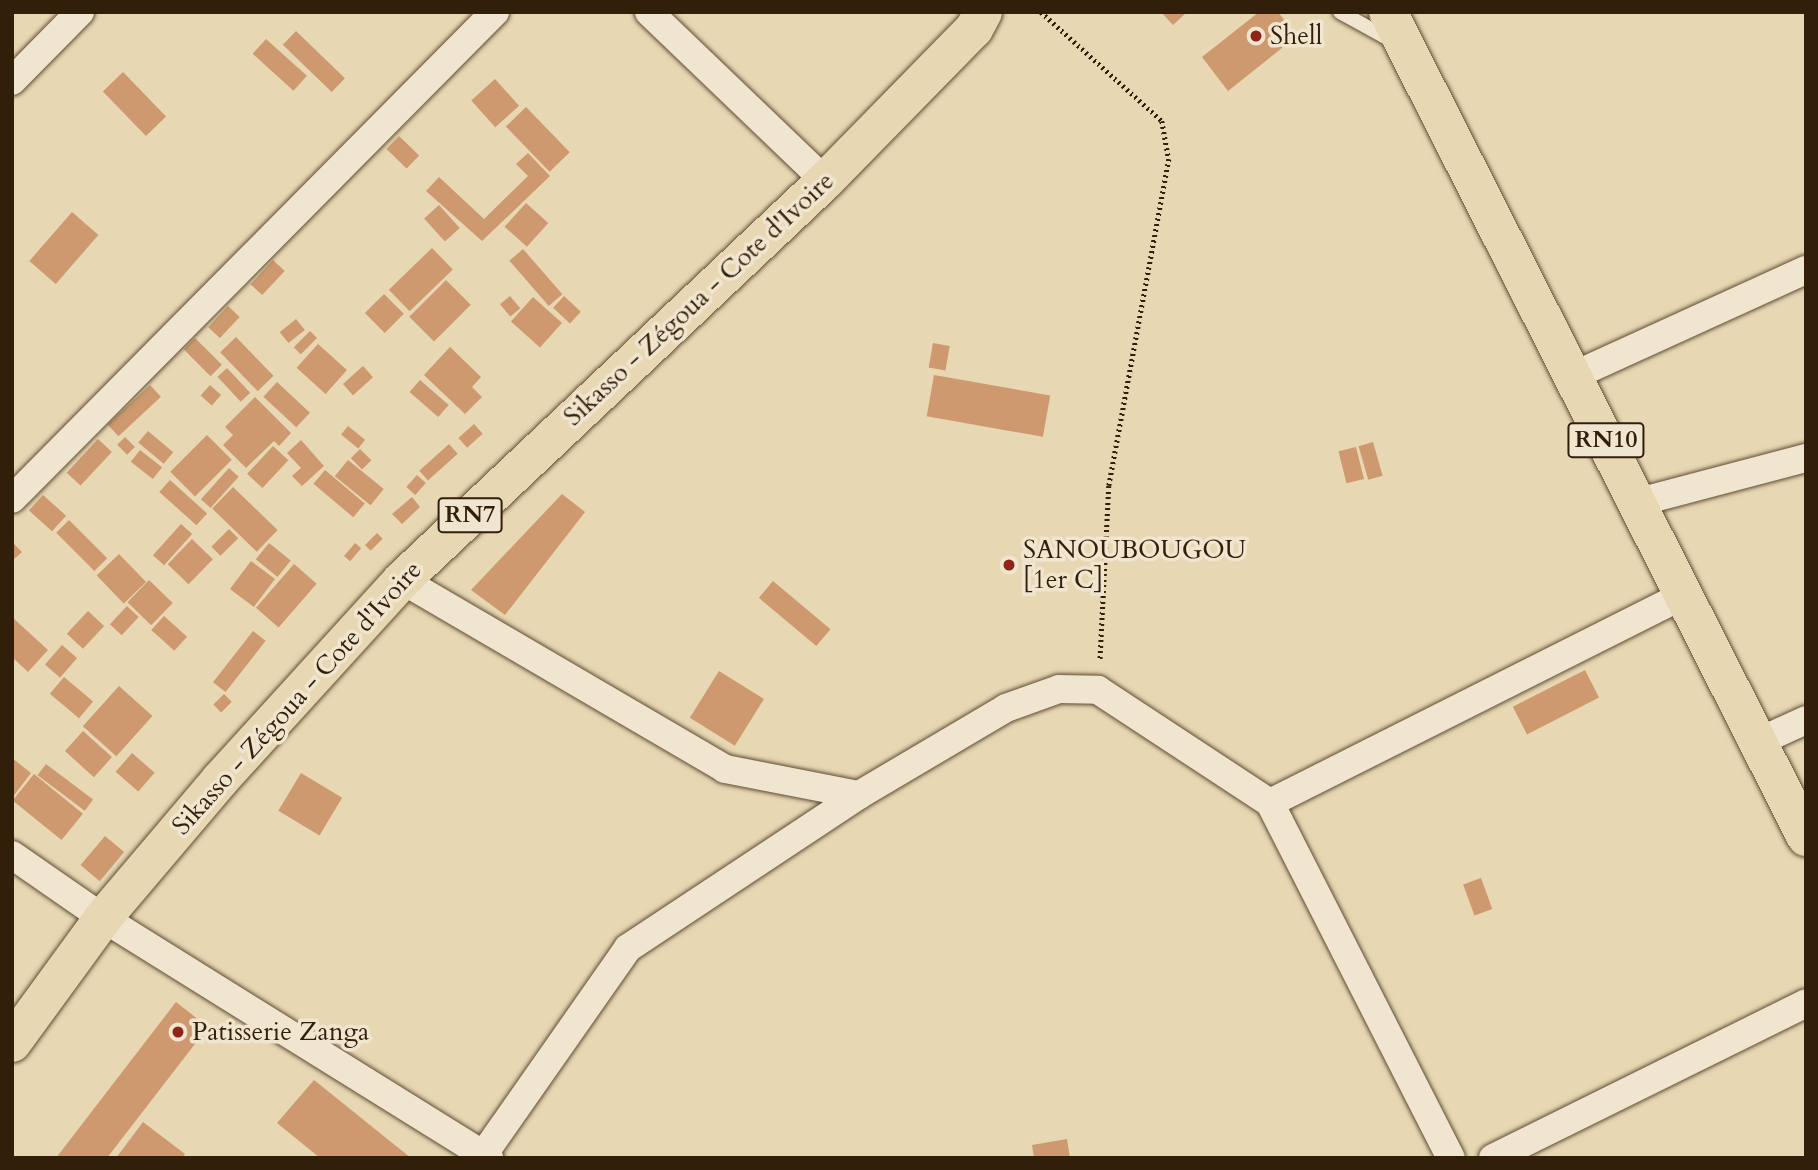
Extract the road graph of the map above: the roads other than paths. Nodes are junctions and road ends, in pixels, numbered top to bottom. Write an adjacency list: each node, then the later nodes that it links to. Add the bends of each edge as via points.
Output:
1 (80, 12): 8 (street)
2 (495, 12): 13 (street)
3 (649, 12): 9 (street)
4 (1013, 12): 6 (highway, RN7)
5 (1340, 12): 7 (lane)
6 (979, 21): 9 (highway, Sikasso - Zégoua - Cote d'Ivoire / RN7)
7 (1395, 29): 11 (highway, RN10)
8 (12, 81)
9 (825, 181): 15 (highway, Sikasso - Zégoua - Cote d'Ivoire / RN7)
10 (1806, 270): 11 (street)
11 (1573, 376): 14 (highway, RN10)
12 (1806, 457): 14 (street)
13 (12, 499)
14 (1639, 502): 16 (highway, RN10)
15 (402, 579): 19 (street, via 724,769); 23 (highway, Sikasso - Zégoua - Cote d'Ivoire / RN7, via 220,780)
16 (1684, 595): 18 (highway, RN10); 20 (street)
17 (1806, 720): 18 (street)
18 (1758, 742): 21 (highway, RN10)
19 (859, 795): 20 (street, via 1006,708 1059,689 1098,690); 26 (street, via 628,948)
20 (1270, 803): 27 (street)
21 (1806, 837)
22 (12, 855): 23 (street)
23 (103, 918): 25 (highway, Sikasso - Zégoua - Cote d'Ivoire / RN7); 26 (street)
24 (1806, 1003): 28 (street)
25 (12, 1044)
26 (485, 1157)
27 (1451, 1158)
28 (1493, 1158)

